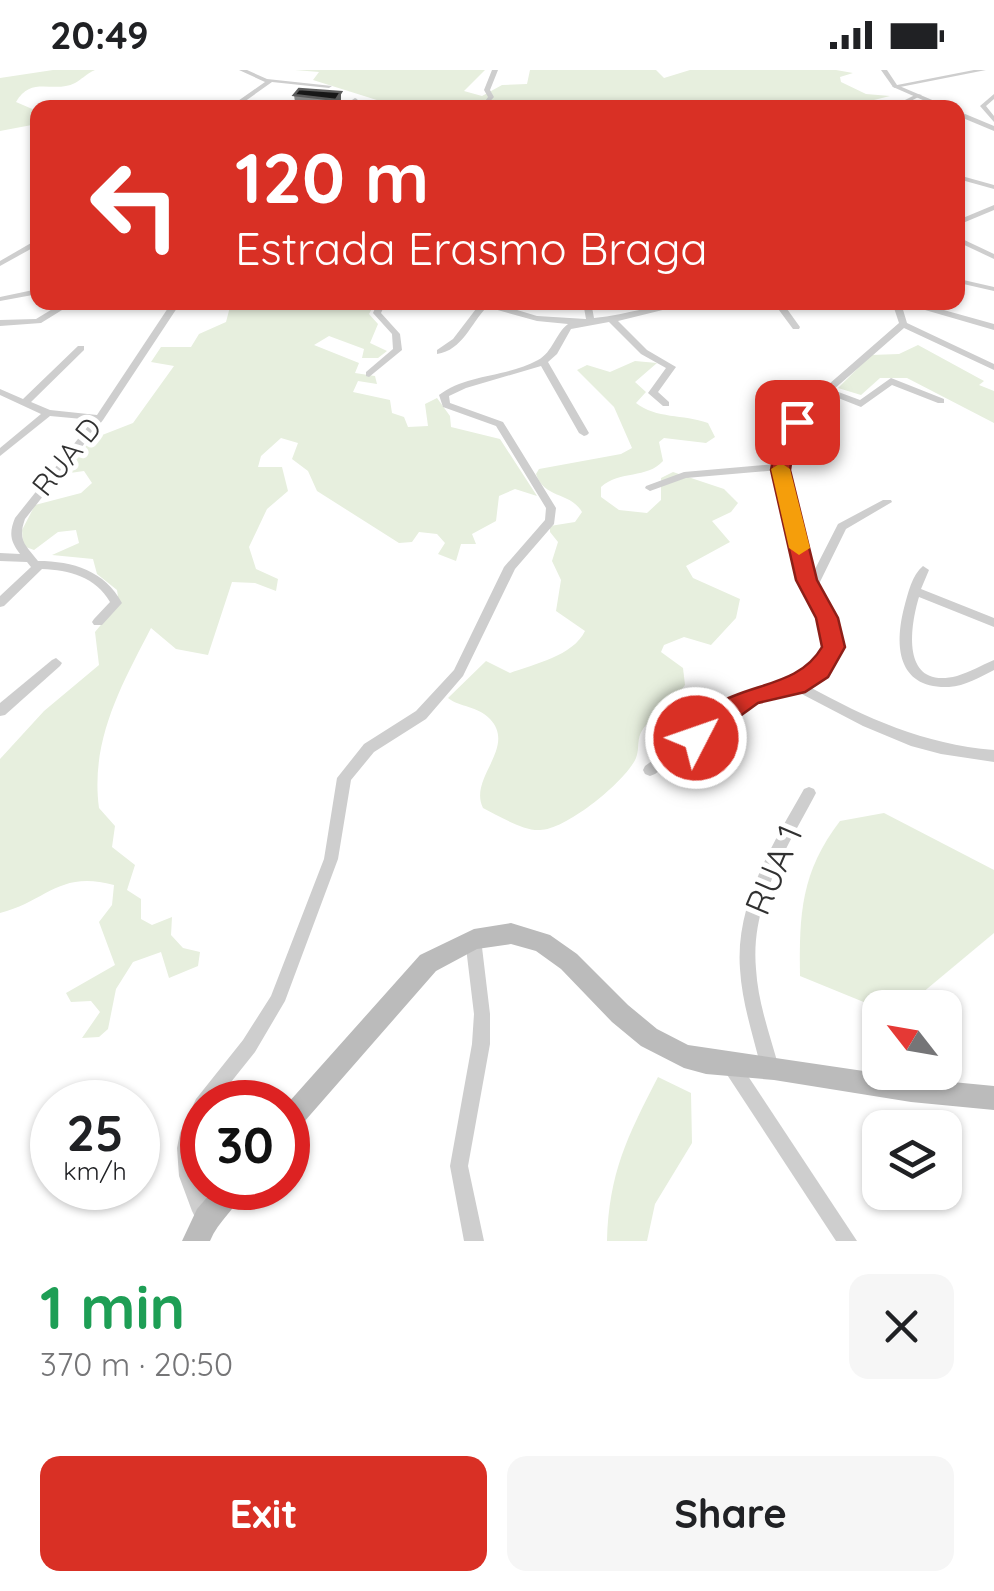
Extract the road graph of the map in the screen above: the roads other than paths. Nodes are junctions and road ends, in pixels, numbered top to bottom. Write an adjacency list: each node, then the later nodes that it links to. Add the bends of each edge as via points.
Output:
1 (242, 70): 5 (street)
2 (495, 70): 11 (street)
3 (884, 70): 7 (street)
4 (983, 70): 7 (street)
5 (269, 80): 6 (street); 10 (street)
6 (329, 86)
7 (895, 86): 8 (street)
8 (919, 95): 12 (street); 13 (street)
9 (994, 96): 15 (street, via 982,106)
10 (242, 100)
11 (490, 100)
12 (909, 100)
13 (930, 100)
14 (965, 116): 16 (street)
15 (994, 120)
16 (994, 129)
17 (994, 177): 19 (street)
18 (965, 179): 19 (street)
19 (983, 184): 20 (street)
20 (994, 187)
21 (994, 207): 22 (street)
22 (965, 220)
23 (965, 243): 25 (street)
24 (30, 246): 26 (street)
25 (994, 257)
26 (0, 264)
27 (965, 282): 28 (street)
28 (994, 289)
29 (30, 292): 30 (street)
30 (0, 298)
31 (57, 310): 44 (street, via 38,321)
32 (172, 310): 59 (street, RUA D)
33 (378, 310): 52 (street, via 396,334 398,350)
34 (477, 310): 49 (street, via 464,336)
35 (504, 310): 42 (street, via 544,323)
36 (590, 310): 42 (street)
37 (633, 310): 43 (street)
38 (660, 310): 43 (street)
39 (783, 310): 47 (street)
40 (899, 310): 45 (street)
41 (933, 310): 46 (street)
42 (593, 321): 43 (street); 50 (street, via 568,327)
43 (618, 321): 57 (street, via 644,352 671,368 653,393)
44 (0, 323)
45 (903, 324): 51 (street); 53 (street)
46 (994, 327)
47 (796, 328)
48 (81, 348): 55 (street)
49 (440, 352)
50 (542, 362): 60 (street); 83 (street, via 444,395 446,405 500,424 551,508 550,521 510,568 459,674 420,715 368,748 344,778 331,859 277,1001)
51 (994, 367)
52 (369, 374)
53 (828, 391): 56 (street, via 862,404 891,381); 62 (street, via 797,422)
54 (0, 392): 55 (street)
55 (26, 401): 58 (street)
56 (941, 401)
57 (666, 404)
58 (48, 413): 59 (street); 61 (street)
59 (100, 418): 66 (street, RUA D, via 20,518 13,538)
60 (584, 432)
61 (0, 452)
62 (781, 468): 63 (street, via 684,476); 68 (street)
63 (650, 488)
64 (887, 502): 68 (street, via 842,527)
65 (0, 557): 66 (street)
66 (32, 561): 70 (street, via 30,579); 71 (street, via 66,566 110,591 116,604)
67 (922, 570): 69 (street)
68 (811, 588): 75 (street, via 834,647 820,671)
69 (914, 591): 72 (street); 74 (street, via 903,641 916,670 945,682)
70 (0, 604)
71 (98, 622)
72 (994, 623)
73 (56, 663): 76 (street)
74 (994, 665)
75 (797, 686): 77 (street, via 906,738); 78 (street, via 752,695)
76 (0, 711)
77 (994, 756)
78 (650, 770)
79 (809, 792): 82 (street, RUA 1, via 749,925 750,984)
80 (473, 939): 81 (main road, via 493,934 540,941 590,978 644,1035 685,1056); 84 (main road, via 448,949 409,980); 86 (street, via 482,1014 459,1166)
81 (729, 1062): 82 (main road); 87 (street)
82 (770, 1068): 85 (main road)
83 (222, 1080)
84 (310, 1095)
85 (994, 1098)
86 (474, 1241)
87 (847, 1241)

